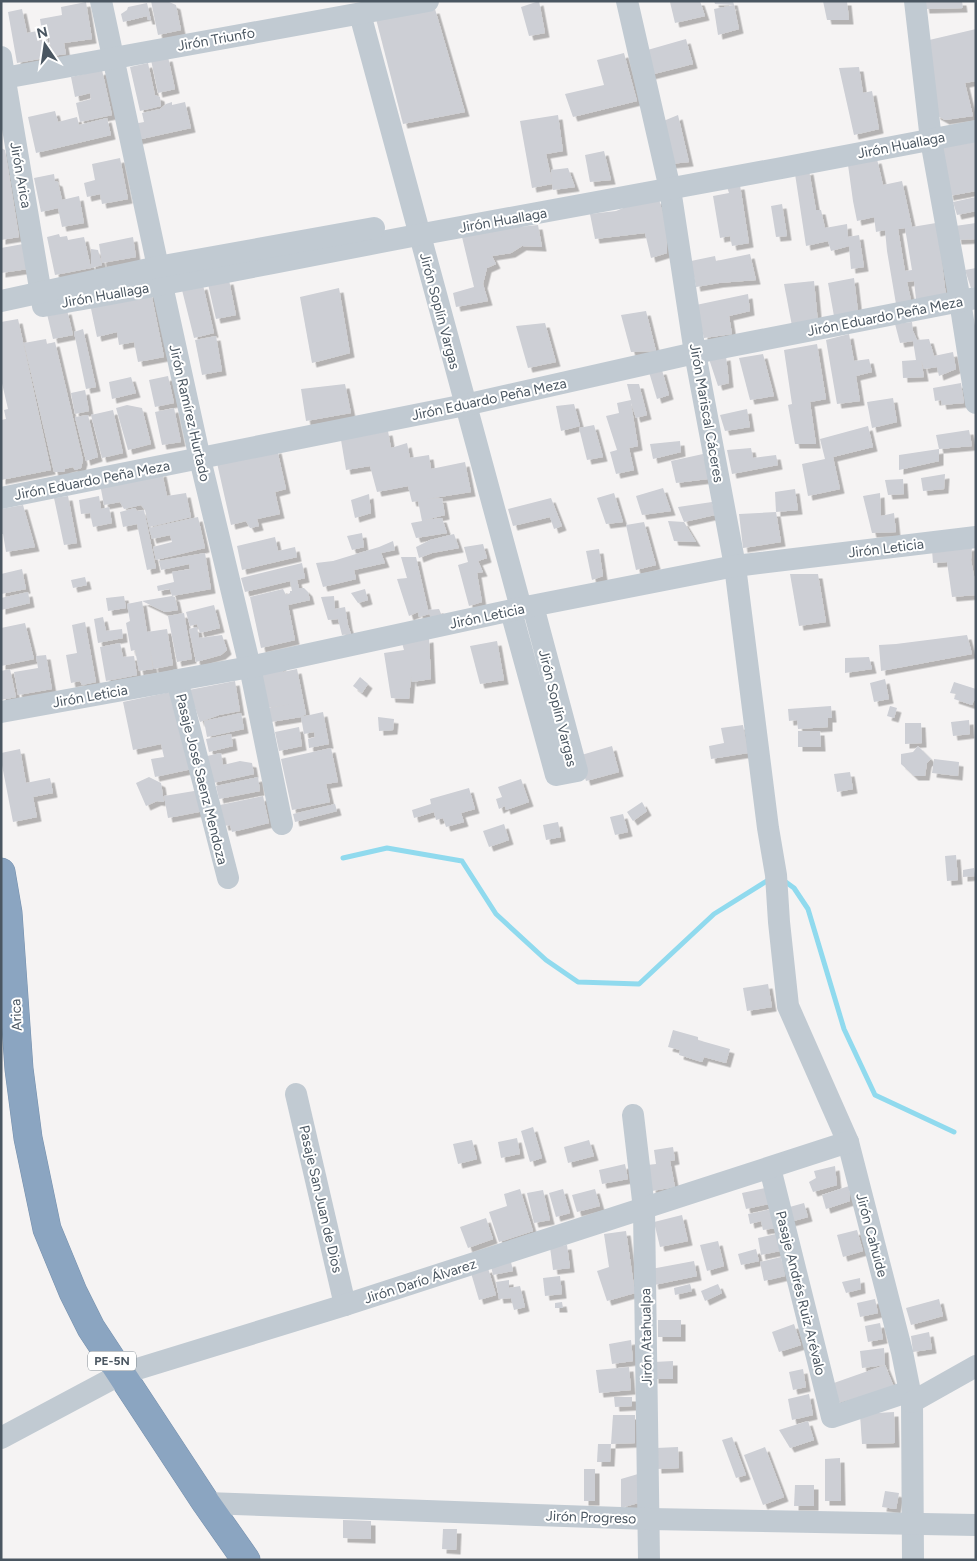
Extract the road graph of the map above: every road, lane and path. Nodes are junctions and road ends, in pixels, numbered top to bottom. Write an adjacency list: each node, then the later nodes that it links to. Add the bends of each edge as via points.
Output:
1 (102, 1): 6 (street, Jirón Ramírez Hurtado)
2 (428, 1): 5 (street, Jirón Triunfo)
3 (627, 1): 10 (street, Jirón Mariscal Cáceres)
4 (915, 1): 9 (street)
5 (356, 9): 6 (street, Jirón Triunfo); 11 (street, Jirón Soplín Vargas)
6 (114, 58): 7 (street, Jirón Triunfo); 12 (street, Jirón Ramírez Hurtado)
7 (3, 68): 13 (street, Jirón Arica)
8 (976, 131): 9 (street, Jirón Huallaga)
9 (931, 140): 10 (street, Jirón Huallaga); 14 (street)
10 (670, 189): 11 (street, Jirón Huallaga); 16 (street, Jirón Mariscal Cáceres)
11 (418, 228): 12 (street, Jirón Huallaga); 18 (street, Jirón Soplín Vargas)
12 (160, 276): 13 (street, Jirón Huallaga, via 43,306); 19 (street, Jirón Ramírez Hurtado)
13 (41, 292): 15 (street, Jirón Huallaga)
14 (968, 300): 16 (street, Jirón Eduardo Peña Meza); 17 (street)
15 (1, 301)
16 (695, 353): 18 (street, Jirón Eduardo Peña Meza); 22 (street, Jirón Mariscal Cáceres)
17 (976, 403)
18 (465, 405): 19 (street, Jirón Eduardo Peña Meza); 23 (street, Jirón Soplín Vargas)
19 (200, 459): 20 (street, Jirón Eduardo Peña Meza); 24 (street, Jirón Ramírez Hurtado)
20 (1, 498)
21 (976, 537): 22 (street, Jirón Leticia)
22 (735, 566): 23 (street, Jirón Leticia); 30 (street, Jirón Mariscal Cáceres, via 776,875)
23 (522, 608): 23 (street, Jirón Soplín Vargas, via 556,775 576,771); 24 (street, Jirón Leticia)
24 (250, 667): 25 (street, Jirón Leticia); 27 (street, Jirón Ramírez Hurtado)
25 (177, 680): 26 (street, Jirón Leticia); 29 (street, Pasaje José Saenz Mendoza)
26 (1, 712)
27 (282, 824)
28 (1, 872): 38 (highway, Arica / PE-5N, via 8,913 19,1069 28,1138 47,1229 91,1328)
29 (228, 878)
30 (779, 922): 33 (street, Jirón Cahuide, via 788,1006)
31 (296, 1094): 36 (street, Pasaje San Juan de Dios)
32 (633, 1115): 35 (street, Jirón Atahualpa)
33 (848, 1142): 34 (street, Jirón Darío Álvarez); 39 (street, Jirón Cahuide)
34 (770, 1168): 35 (street, Jirón Darío Álvarez); 39 (street, Pasaje Andrés Ruiz Arévalo, via 832,1417)
35 (644, 1209): 36 (street, Jirón Darío Álvarez); 42 (street, Jirón Atahualpa)
36 (345, 1305): 38 (street, Jirón Darío Álvarez)
37 (976, 1366): 39 (street)
38 (121, 1374): 40 (street, Jirón Darío Álvarez); 41 (highway, PE-5N)
39 (911, 1396): 43 (street, Jirón Cahuide)
40 (1, 1438)
41 (206, 1503): 42 (street, Jirón Progreso); 45 (highway, PE-5N)
42 (649, 1519): 43 (street, Jirón Progreso); 46 (street, Jirón Atahualpa)
43 (913, 1524): 44 (street, Jirón Progreso); 47 (street, Jirón Cahuide)
44 (976, 1525)
45 (246, 1560)
46 (649, 1560)
47 (914, 1560)

